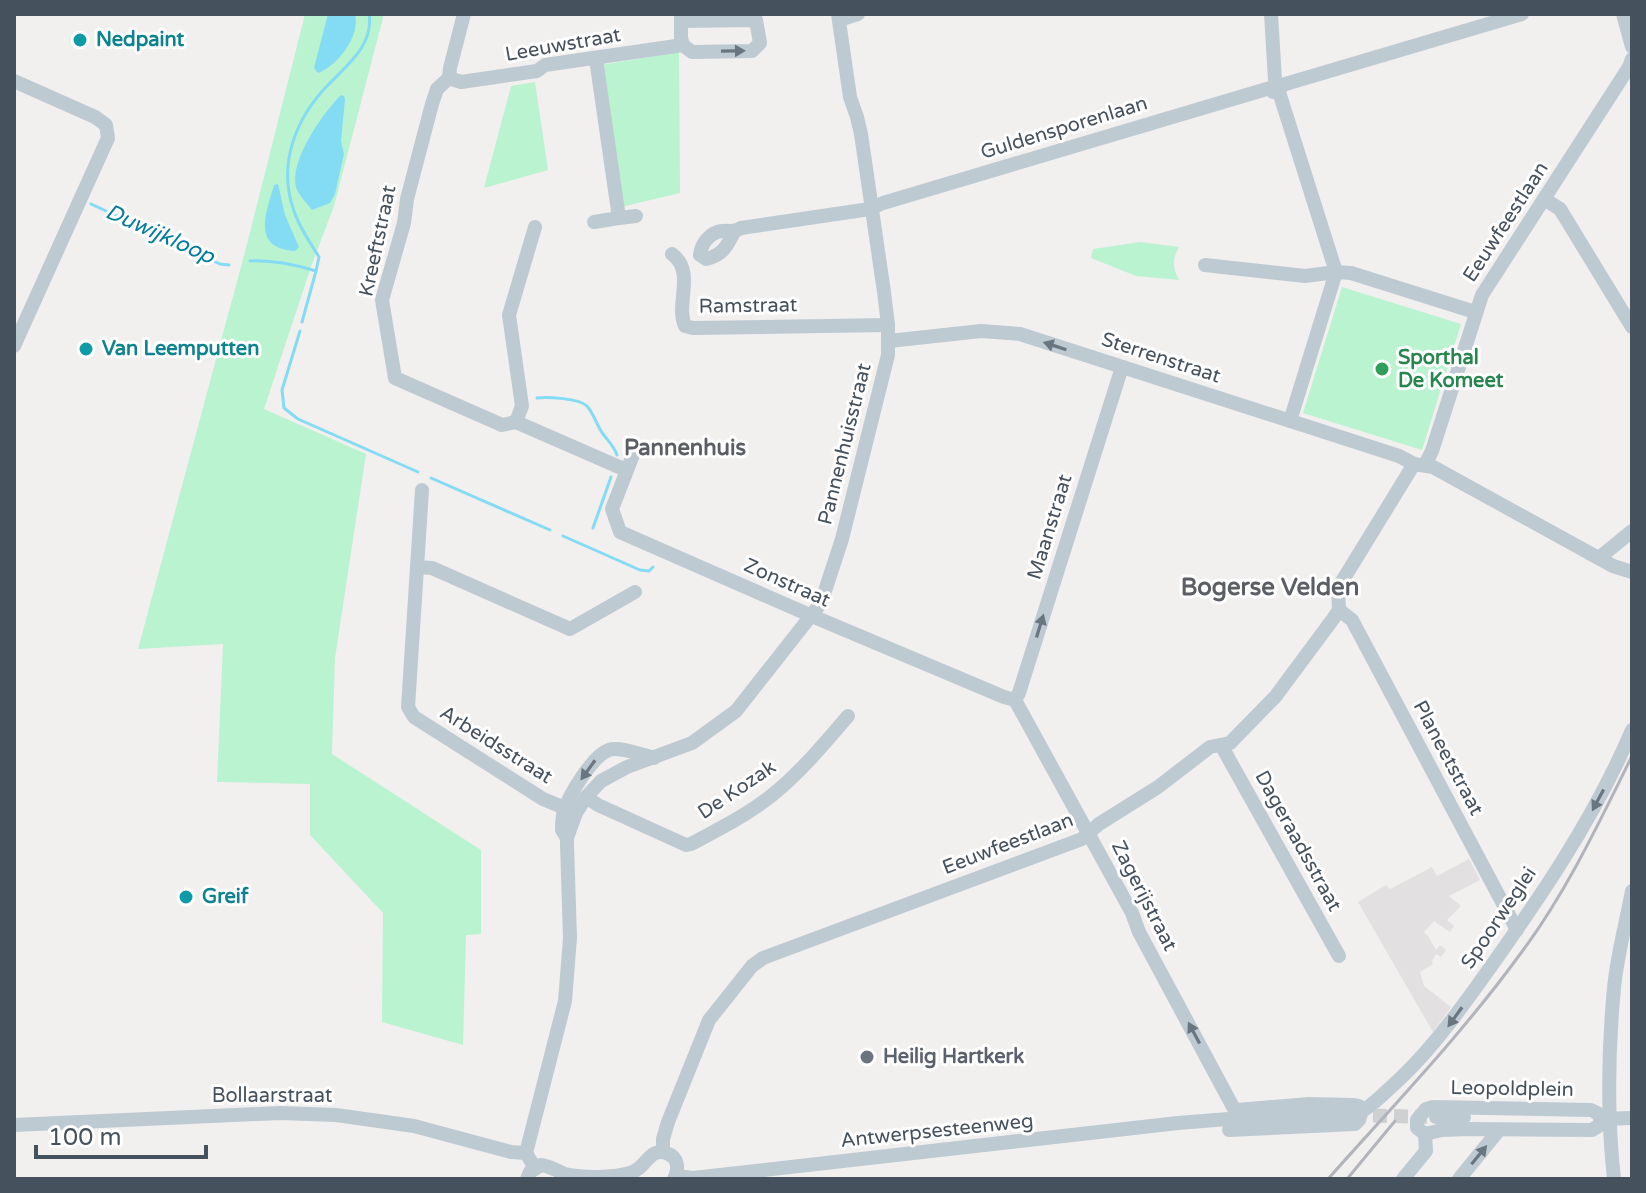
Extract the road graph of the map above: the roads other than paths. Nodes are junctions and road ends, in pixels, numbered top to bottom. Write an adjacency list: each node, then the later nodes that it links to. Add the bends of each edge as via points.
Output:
1 (464, 14): 12 (street, Kreeftstraat)
2 (858, 14): 6 (street)
3 (1271, 14): 14 (street)
4 (1522, 14): 14 (street, Guldensporenlaan)
5 (1623, 14): 8 (street)
6 (838, 17): 16 (street, Pannenhuisstraat)
7 (681, 18): 9 (street, Leeuwstraat); 9 (street, Leeuwstraat, one-way to 7, via 692,52 752,51 760,43 756,20)
8 (1631, 40)
9 (683, 45): 10 (street, Leeuwstraat)
10 (596, 59): 12 (street, Leeuwstraat, via 461,82); 18 (street)
11 (1632, 59): 15 (street, Eeuwfeestlaan)
12 (449, 78): 32 (street, Kreeftstraat, via 437,89 382,300 395,378 502,425)
13 (14, 81): 29 (street, via 95,117 106,125 108,138)
14 (1276, 86): 16 (street, Guldensporenlaan); 24 (street)
15 (1544, 199): 25 (street, Eeuwfeestlaan); 27 (street, via 1560,209)
16 (870, 209): 21 (street, Guldensporenlaan); 26 (street, Pannenhuisstraat)
17 (636, 216): 18 (street)
18 (619, 218): 19 (street)
19 (594, 222)
20 (535, 227): 32 (street, via 509,315 522,406)
21 (734, 232)
22 (672, 254): 26 (street, Ramstraat, via 683,268 685,326)
23 (1205, 265): 24 (street, via 1305,276)
24 (1336, 272): 25 (street); 31 (street)
25 (1475, 312): 34 (street, Eeuwfeestlaan, via 1432,451)
26 (888, 325): 28 (street, Pannenhuisstraat)
27 (1632, 327)
28 (889, 341): 30 (street, Sterrenstraat, one-way to 28, via 1020,334 981,331); 43 (street, Pannenhuisstraat, via 842,539)
29 (14, 346)
30 (1122, 367): 31 (street, Sterrenstraat); 44 (street, Maanstraat, one-way to 30)
31 (1290, 421): 34 (street, Sterrenstraat)
32 (516, 422): 35 (street, Kreeftstraat)
33 (633, 455): 35 (street, Zonstraat)
34 (1420, 464): 38 (street, Sterrenstraat); 42 (street, Eeuwfeestlaan, via 1338,588)
35 (626, 470): 43 (street, Zonstraat, via 612,509 620,532)
36 (422, 490): 39 (street, Arbeidsstraat)
37 (1632, 531): 38 (street)
38 (1599, 558): 40 (street, Sterrenstraat)
39 (417, 567): 41 (street, via 432,568 570,629); 50 (street, Arbeidsstraat, via 410,712)
40 (1632, 572)
41 (635, 592)
42 (1339, 610): 47 (street, Eeuwfeestlaan, via 1275,697 1230,743); 54 (street, Planeetstraat, via 1352,620)
43 (812, 616): 44 (street, Zonstraat); 48 (street, Pannenhuisstraat, via 736,711 692,743)
44 (1015, 700): 51 (street, Zagerijstraat)
45 (848, 716): 49 (street, De Kozak, via 769,797 691,844)
46 (1632, 730): 54 (street, Spoorweglei, one-way to 54, via 1587,821)
47 (1221, 745): 51 (street, Eeuwfeestlaan, via 1210,747); 55 (street, Dageraadsstraat)
48 (654, 758): 49 (street, Pannenhuisstraat, via 611,775); 50 (street, one-way to 50, via 609,750 588,770)
49 (586, 797): 52 (street, Pannenhuisstraat)
50 (565, 808): 52 (street, Pannenhuisstraat, via 562,830)
51 (1089, 834): 56 (street, Zagerijstraat, one-way to 51, via 1354,1105 1233,1107); 62 (street, Eeuwfeestlaan, via 752,966 709,1020 668,1122)
52 (567, 838): 63 (street, Pannenhuisstraat, via 570,938 565,1001)
53 (1632, 891): 58 (street, via 1614,986 1609,1100)
54 (1517, 930): 56 (street, Spoorweglei, one-way to 56, via 1442,1035)
55 (1339, 956)
56 (1361, 1111): 65 (street, Antwerpsesteenweg, via 1359,1120 1349,1125 1225,1131 1203,1122)
57 (1436, 1117): 58 (street)
58 (1621, 1119): 60 (street, Leopoldplein, via 1592,1130); 61 (street, Leopoldplein, via 1591,1110 1433,1107 1417,1120); 68 (street, via 1610,1140)
59 (14, 1125): 63 (street, Bollaarstraat, via 336,1115 414,1126)
60 (1499, 1130): 61 (street, Leopoldplein); 67 (street, Leopoldplein, one-way to 60)
61 (1425, 1134): 66 (street, Leopoldplein, via 1426,1151)
62 (663, 1152): 64 (street, via 625,1174 570,1175 545,1165); 65 (street, Antwerpsesteenweg, via 676,1160)
63 (526, 1153): 64 (street)
64 (531, 1173)
65 (675, 1178)
66 (1403, 1179)
67 (1459, 1179)
68 (1614, 1179)

